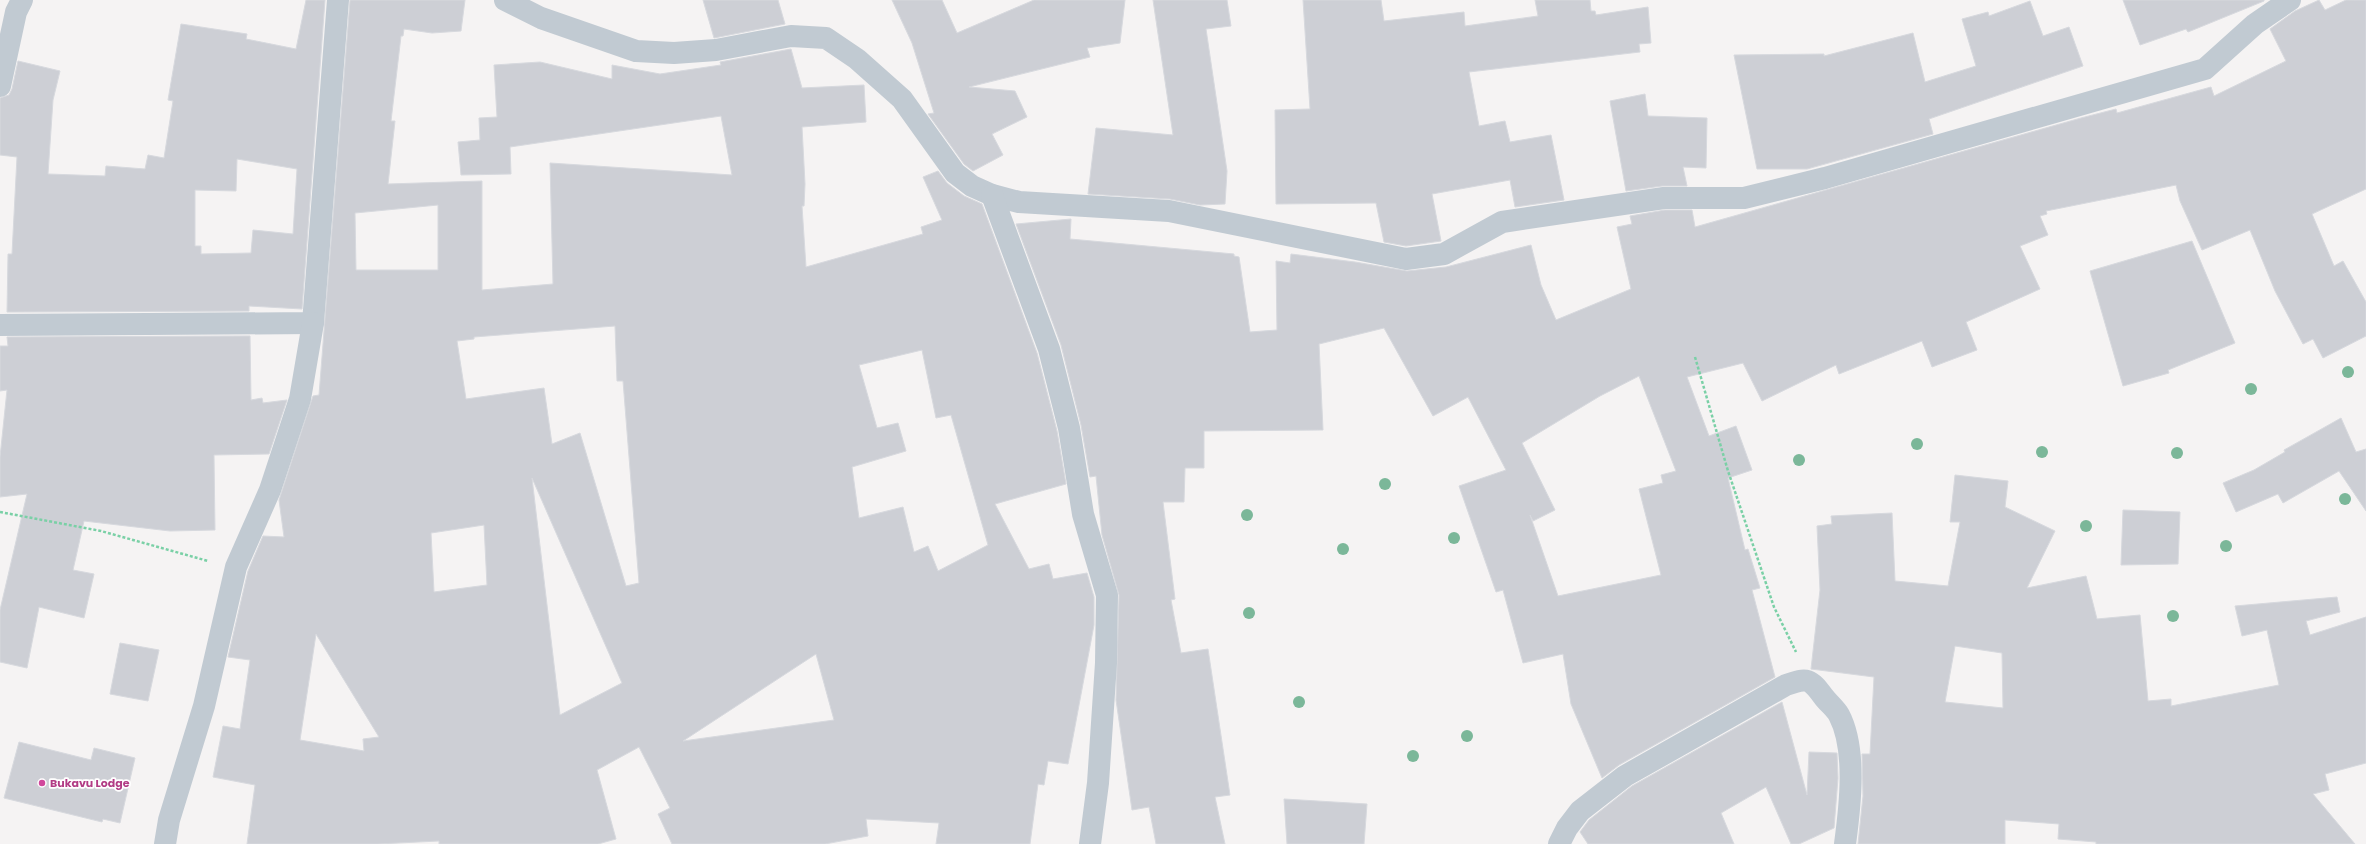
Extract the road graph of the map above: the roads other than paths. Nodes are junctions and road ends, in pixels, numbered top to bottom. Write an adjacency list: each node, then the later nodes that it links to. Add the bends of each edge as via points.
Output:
1 (22, 0): 5 (street, via 16,12)
2 (338, 0): 7 (street)
3 (505, 0): 6 (street, via 541,18 636,51 674,53 716,50 791,36 826,38 857,59 902,99 956,173 972,186)
4 (2290, 0): 6 (street, via 2255,24 2205,68 1825,178 1744,198 1664,198 1502,222 1444,254 1406,259 1169,211 1019,202)
5 (0, 86)
6 (992, 195): 10 (street, via 1049,349 1069,428 1083,514 1107,595 1106,663 1098,783)
7 (313, 323): 8 (street); 9 (street, via 300,399 270,490 236,567 204,706)
8 (0, 325)
9 (164, 844)
10 (1090, 844)
11 (1559, 844): 12 (street, via 1580,811 1625,776 1786,685 1805,680 1814,683 1838,713 1846,730 1850,810)
12 (1845, 844)

